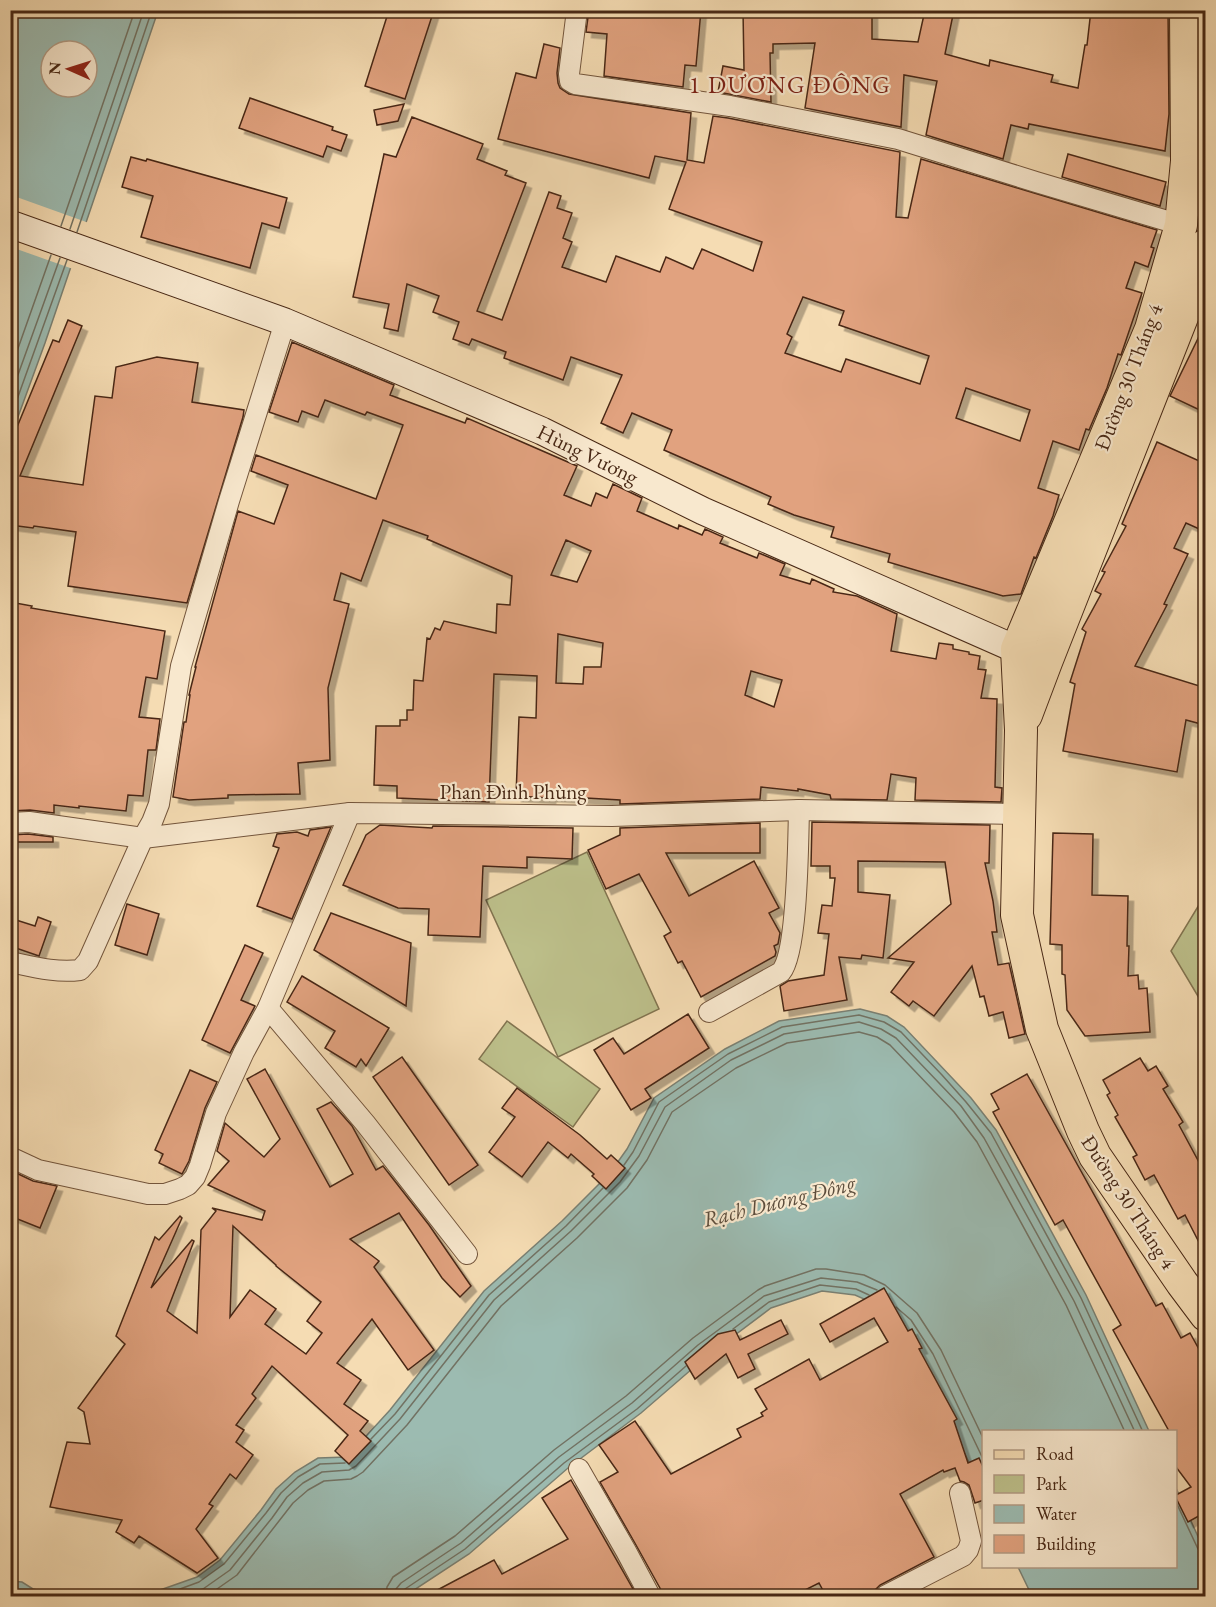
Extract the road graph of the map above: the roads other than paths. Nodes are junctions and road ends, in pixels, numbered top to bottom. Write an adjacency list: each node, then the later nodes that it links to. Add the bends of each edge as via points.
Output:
1 (577, 10): 4 (street, via 569,75 574,84 730,106 898,139)
2 (1186, 10): 4 (main road, Đường 30 Tháng 4, via 1187,161)
3 (10, 224): 6 (main road, Hùng Vương)
4 (1193, 230): 7 (main road, Đường 30 Tháng 4, via 1151,329)
5 (1206, 245): 7 (main road, Đường 30 Tháng 4, via 1197,279)
6 (285, 322): 8 (main road, Hùng Vương, via 542,430 703,511); 15 (street, via 181,666 159,804)
7 (1118, 443): 8 (main road, Đường 30 Tháng 4); 9 (main road, Đường 30 Tháng 4)
8 (1017, 649): 9 (main road, Hùng Vương); 10 (main road, Đường 30 Tháng 4)
9 (1046, 662): 10 (main road, Đường 30 Tháng 4)
10 (1021, 730): 13 (main road, Đường 30 Tháng 4)
11 (800, 810): 12 (street, Phan Đình Phùng, via 612,816); 13 (street, Phan Đình Phùng); 18 (street, via 786,964 781,972)
12 (350, 813): 15 (street, Phan Đình Phùng); 17 (street)
13 (1018, 814): 21 (main road, Đường 30 Tháng 4, via 1017,915 1042,1029 1095,1156)
14 (10, 823): 15 (street, Phan Đình Phùng, via 29,822)
15 (143, 838): 16 (street, via 88,961 80,970 48,970)
16 (10, 962)
17 (268, 1008): 19 (street, via 216,1113 200,1165 188,1185 165,1194 148,1194 38,1170); 20 (street, via 365,1123)
18 (708, 1012)
19 (10, 1158)
20 (467, 1254)
21 (1206, 1315)
22 (579, 1469): 24 (street)
23 (960, 1493): 25 (street, via 971,1541 968,1550)
24 (650, 1596)
25 (885, 1596)

